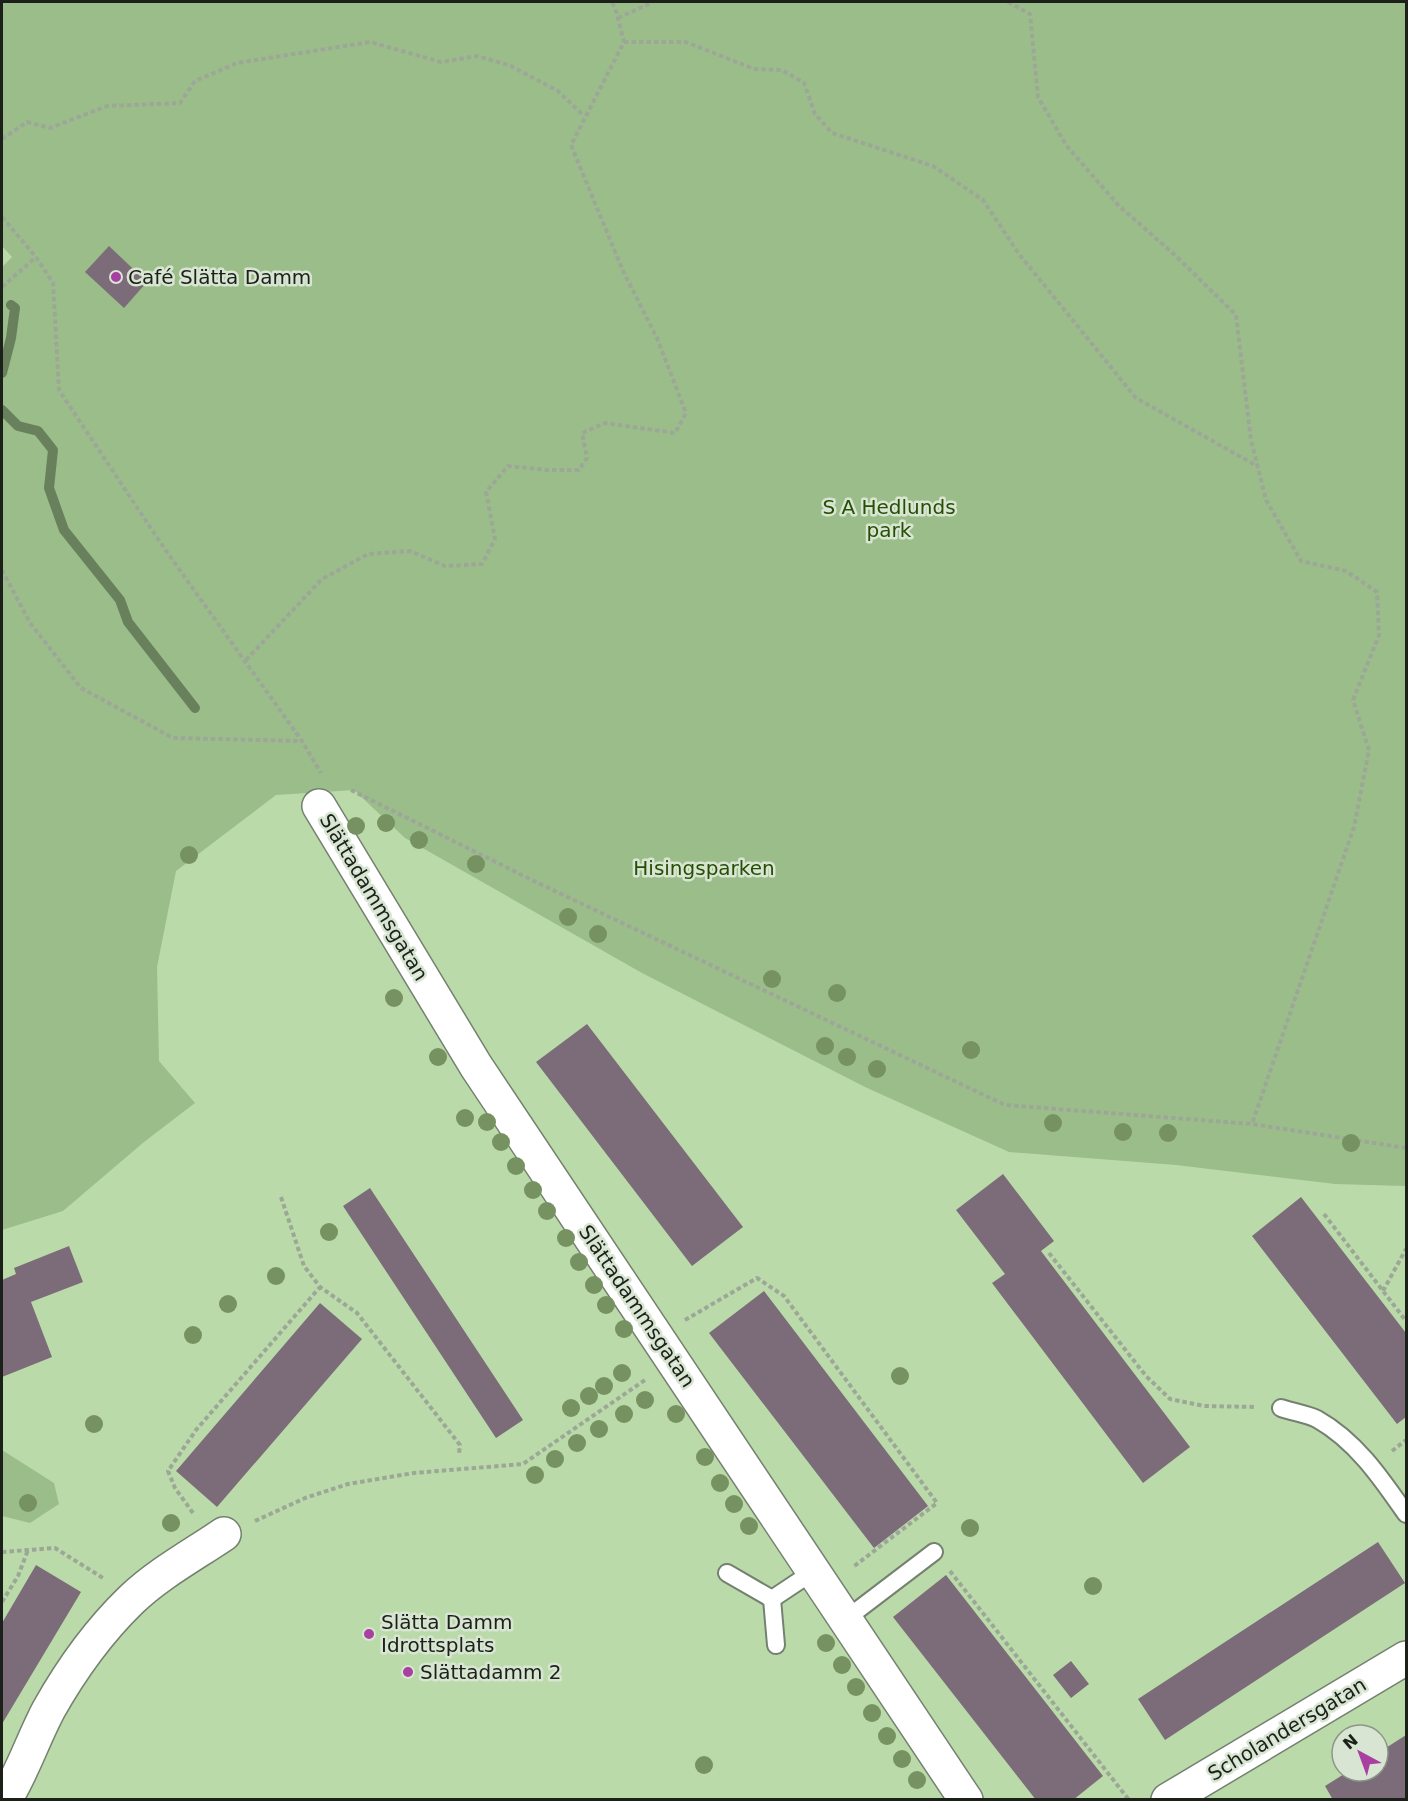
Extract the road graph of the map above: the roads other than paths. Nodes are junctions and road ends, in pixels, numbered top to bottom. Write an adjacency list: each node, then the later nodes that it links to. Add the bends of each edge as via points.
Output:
1 (319, 806): 6 (street, Slättadammsgatan, via 476,1066)
2 (1281, 1408): 3 (lane, via 1316,1419 1358,1451)
3 (1407, 1514)
4 (224, 1534): 12 (street, via 157,1578 106,1626 48,1711)
5 (934, 1552): 9 (lane)
6 (814, 1571): 8 (lane); 9 (street, Slättadammsgatan)
7 (727, 1573): 8 (lane)
8 (771, 1599): 10 (lane)
9 (846, 1619): 13 (street, Slättadammsgatan)
10 (776, 1645)
11 (1407, 1658): 14 (street, Scholandersgatan)
12 (5, 1800)
13 (966, 1800)
14 (1168, 1800)

